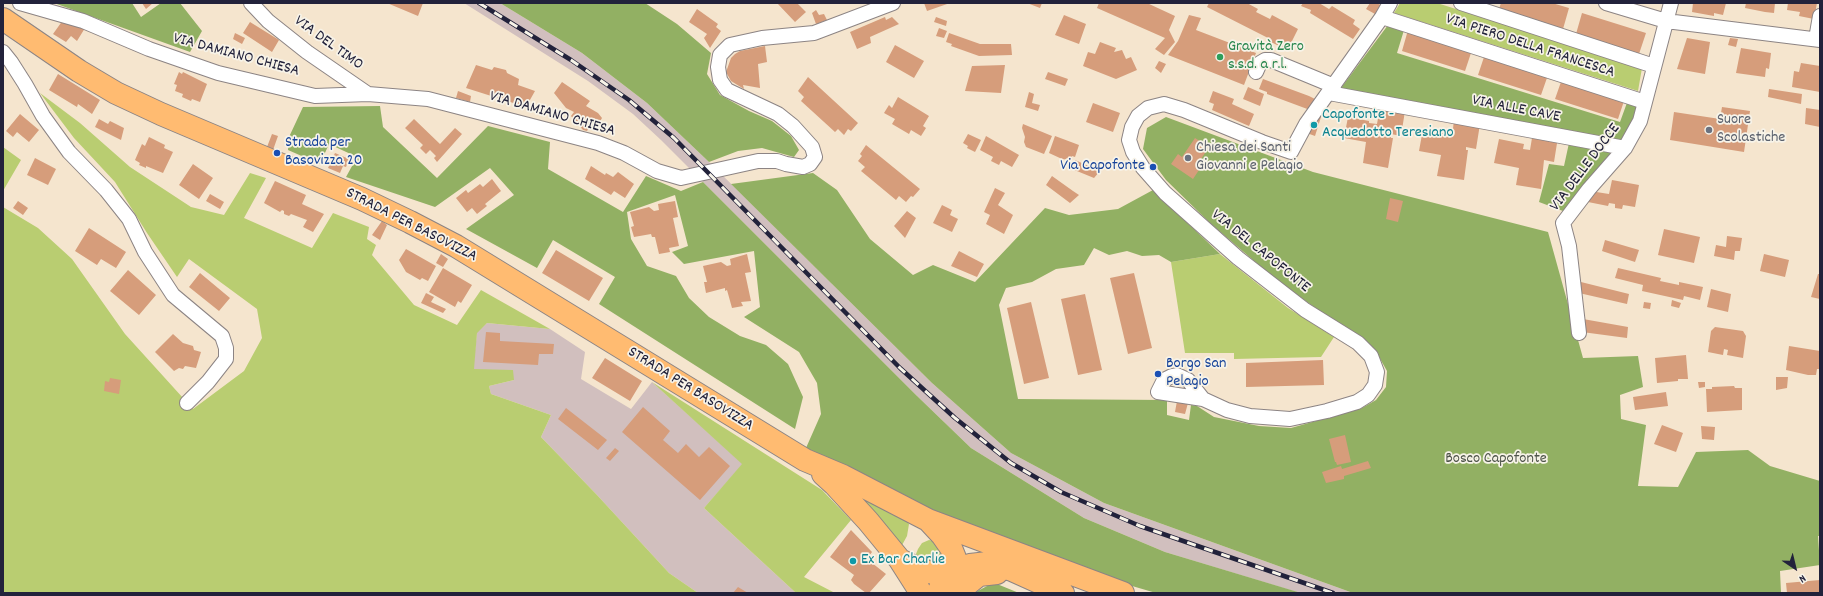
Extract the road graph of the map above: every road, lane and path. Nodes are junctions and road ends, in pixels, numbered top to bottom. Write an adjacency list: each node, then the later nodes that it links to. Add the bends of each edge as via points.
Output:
1 (20, 3): 18 (street, VIA DAMIANO CHIESA, via 83,21 149,49 218,73 315,96)
2 (251, 3): 18 (street, VIA DEL TIMO, via 268,21 307,52)
3 (893, 3): 8 (street, VIA DAMIANO CHIESA)
4 (1390, 3): 10 (street)
5 (1461, 3): 15 (street, VIA PIERO DELLA FRANCESCA)
6 (1606, 3): 12 (street)
7 (1671, 3): 12 (street, VIA DELLE DOCCE)
8 (871, 7): 18 (street, VIA DAMIANO CHIESA, via 814,33 756,39 730,45 720,55 720,80 727,90 778,114 806,138 815,157 810,164 803,167 777,161 758,161 681,178 657,171 624,153 598,143 428,99)
9 (1820, 16): 13 (street)
10 (1382, 17): 17 (street); 19 (street, VIA PIERO DELLA FRANCESCA)
11 (3, 19): 24 (main road, STRADA PER BASOVIZZA, via 116,93 362,199 456,246)
12 (1666, 21): 13 (street); 15 (street, VIA DELLE DOCCE)
13 (1818, 40)
14 (3, 52): 23 (street, via 69,152 123,209 149,258 173,295 222,336 226,359 208,382)
15 (1654, 66): 19 (street, VIA DELLE DOCCE)
16 (1256, 72): 17 (street, VIA ALLE CAVE, via 1260,63 1271,60)
17 (1332, 89): 20 (street, VIA ALLE CAVE); 22 (street, VIA DEL CAPOFONTE, via 1306,124 1291,152 1164,104 1148,108 1138,116 1132,127 1129,140 1132,152 1165,193 1238,258 1305,310 1358,343 1371,356 1377,372 1376,385 1368,395 1357,402 1290,419 1250,416 1226,410)
18 (368, 94)
19 (1645, 102): 20 (street, VIA DELLE DOCCE, via 1640,121)
20 (1625, 148): 21 (street, VIA DELLE DOCCE, via 1563,223 1569,246)
21 (1579, 333)
22 (1203, 399)
23 (187, 402)
24 (804, 460): 25 (main road, STRADA PER BASOVIZZA, via 843,476); 27 (main road, STRADA PER BASOVIZZA, via 853,503)
25 (928, 520): 26 (main road, STRADA PER BASOVIZZA); 28 (main road, STRADA PER BASOVIZZA, via 951,548 955,558)
26 (1005, 549): 28 (main road, via 979,552 965,558); 35 (main road, STRADA PER BASOVIZZA)
27 (900, 560): 28 (main road, STRADA PER BASOVIZZA, via 923,571 939,574); 30 (main road, STRADA PER BASOVIZZA)
28 (954, 570): 29 (main road, via 988,563 1012,570); 31 (main road); 32 (main road)
29 (1042, 585): 33 (main road, via 1008,574 990,573 971,580); 34 (main road)
30 (920, 593)
31 (939, 593)
32 (950, 593)
33 (960, 593)
34 (1063, 593)
35 (1123, 593)

